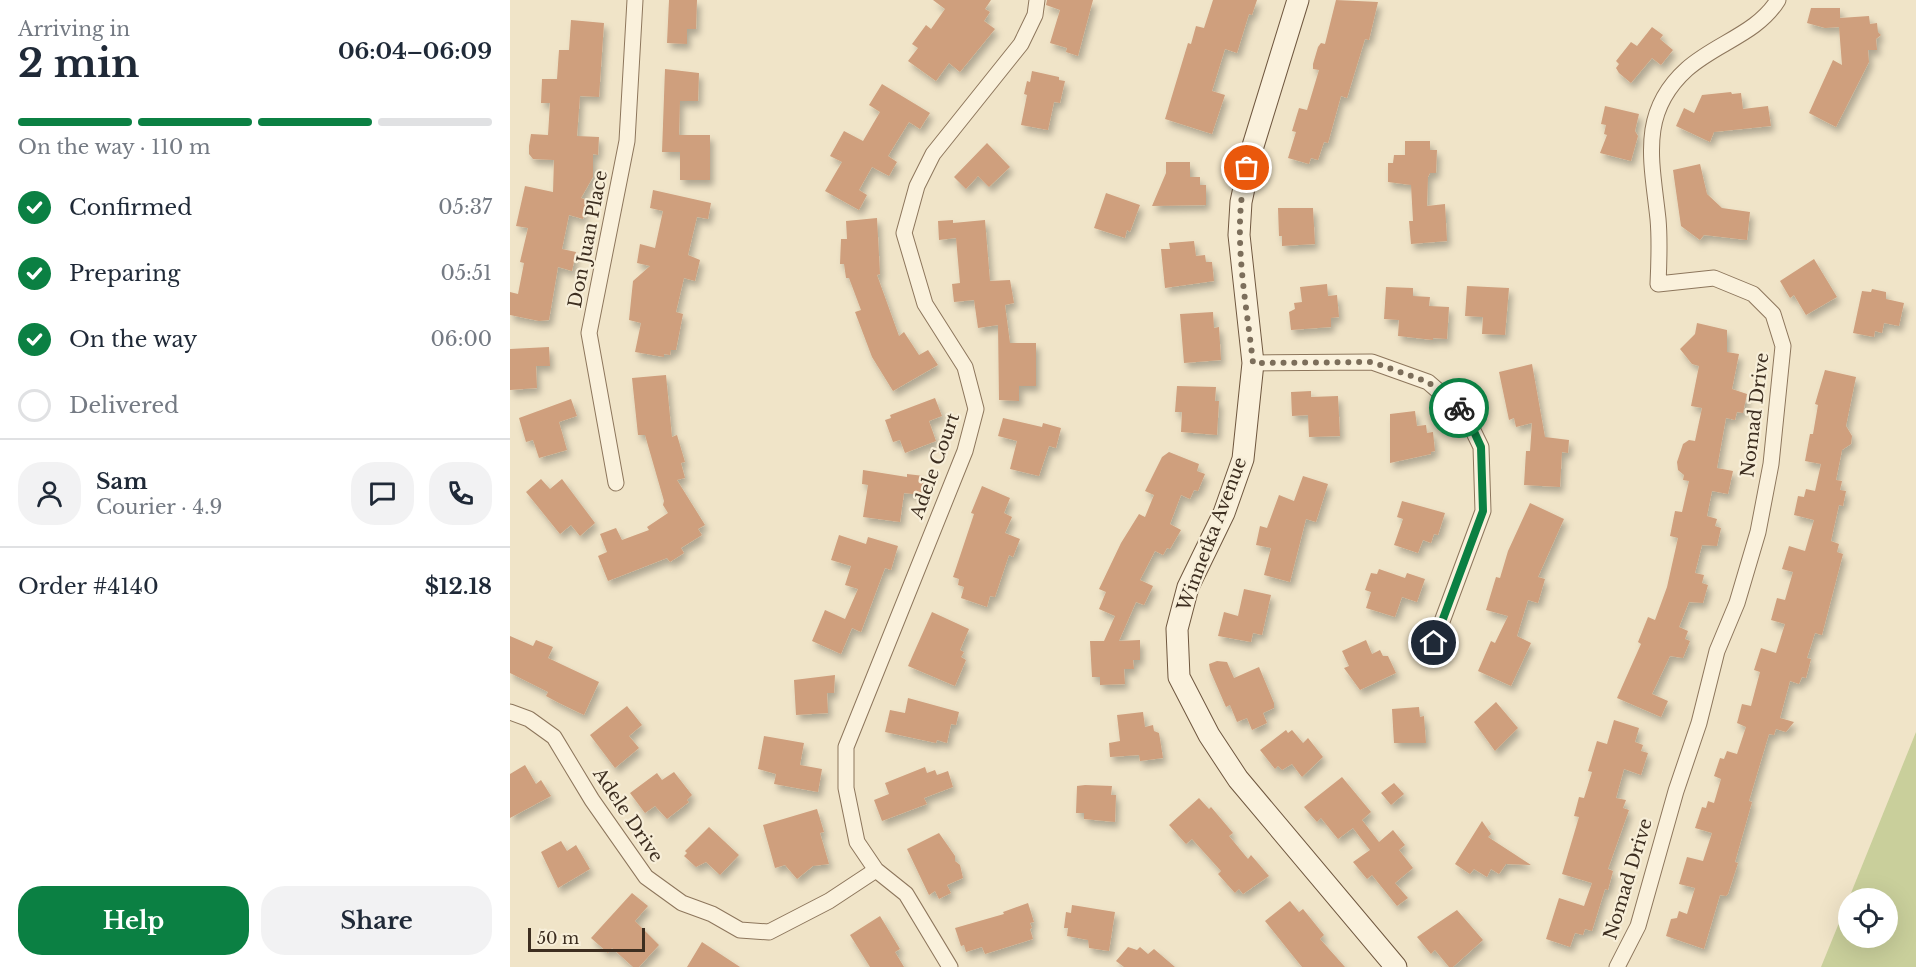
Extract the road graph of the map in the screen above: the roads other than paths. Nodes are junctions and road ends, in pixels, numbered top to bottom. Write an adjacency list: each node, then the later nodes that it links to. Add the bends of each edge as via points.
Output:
1 (635, 0): 6 (street, Don Juan Place, via 627,141 589,333)
2 (1037, 0): 9 (street, Adele Court, via 1035,15 1021,44 933,154 917,186 904,233 925,304 965,367 976,409 965,452 846,747 846,788 857,842)
3 (1298, 0): 5 (main road, Winnetka Avenue, via 1247,168 1241,202 1239,235)
4 (1778, 0): 12 (street, Nomad Drive, via 1740,35 1688,68 1667,91 1653,120 1650,144 1660,240 1658,284 1714,278 1753,294 1773,314 1783,346 1771,464 1758,532 1737,603 1717,651 1638,926)
5 (1253, 363): 7 (street, via 1372,362 1428,382 1466,414 1481,447 1483,511); 11 (main road, Winnetka Avenue, via 1244,459 1224,513 1188,587 1177,628 1179,677 1209,735 1238,779)
6 (616, 483)
7 (1434, 643)
8 (510, 712): 9 (street, Adele Drive, via 554,737 646,877 682,903 740,930 769,932 829,901)
9 (876, 870): 10 (street, via 906,894)
10 (950, 967)
11 (1396, 967)
12 (1617, 967)

